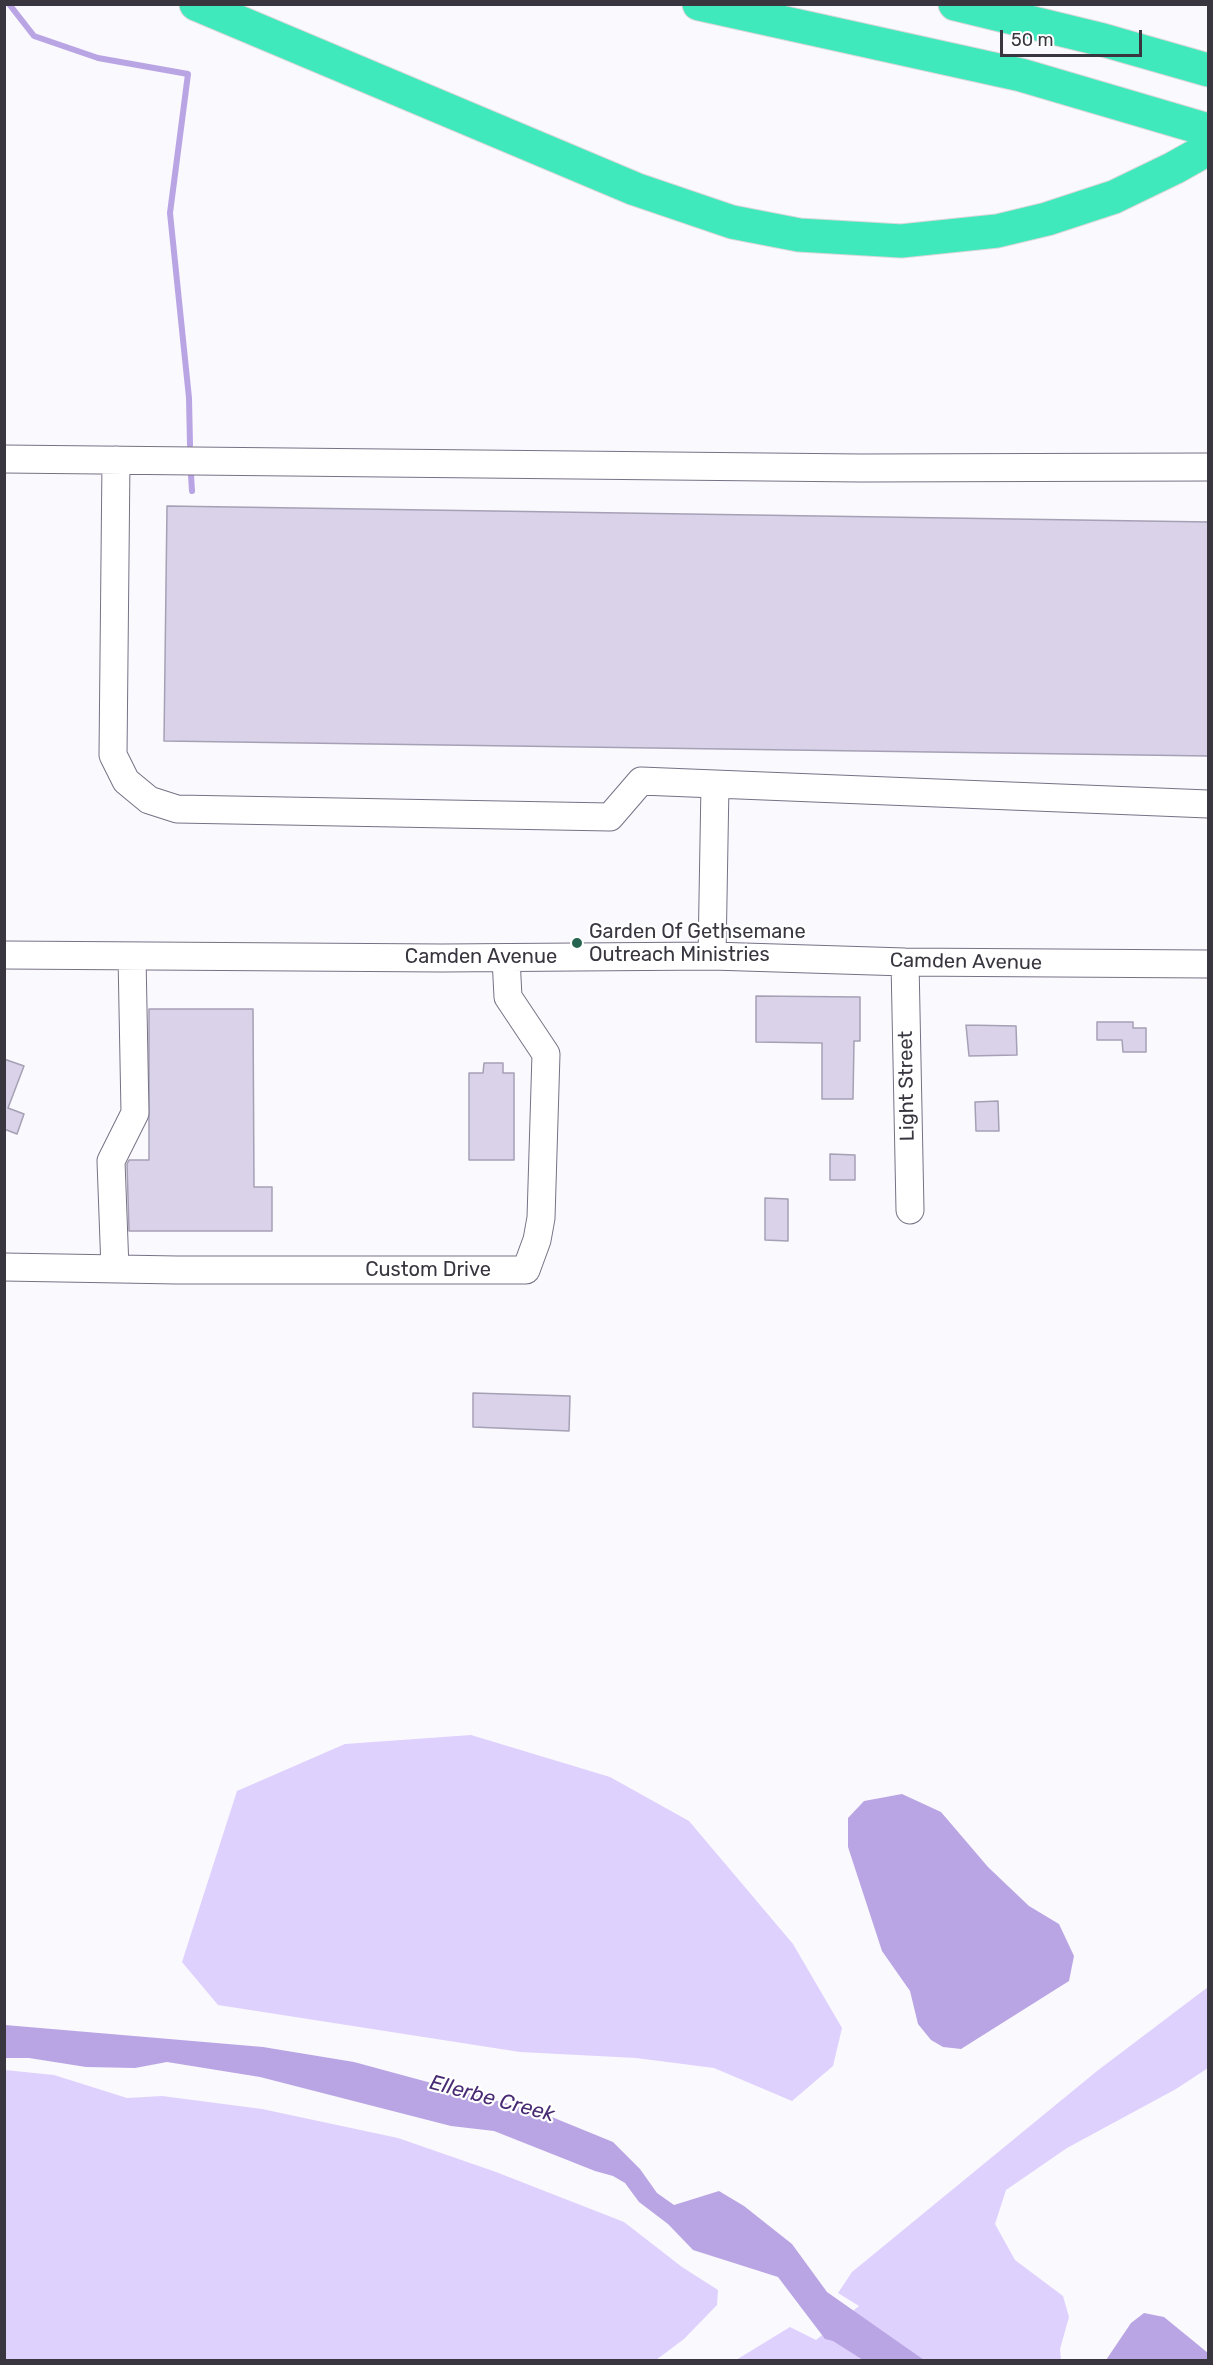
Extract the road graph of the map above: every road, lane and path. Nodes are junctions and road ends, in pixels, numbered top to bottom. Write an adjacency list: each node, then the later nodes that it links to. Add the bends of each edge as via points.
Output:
1 (196, 4): 6 (highway, via 635,189 732,222 799,235 867,241 935,239 1026,224 1114,197)
2 (699, 4): 5 (highway, via 1021,75)
3 (955, 4): 4 (highway)
4 (1209, 70)
5 (1209, 130)
6 (1209, 148)
7 (4, 459): 8 (street)
8 (116, 460): 9 (street, via 861,468); 10 (street, via 113,755 126,781 149,800 177,809 610,817 641,781)
9 (1209, 467)
10 (715, 784): 11 (street); 14 (street)
11 (1209, 804)
12 (4, 955): 13 (street, Camden Avenue)
13 (132, 956): 15 (street, Camden Avenue); 20 (street, via 135,1113 111,1161)
14 (712, 956): 15 (street, Camden Avenue); 16 (street, Camden Avenue)
15 (506, 958): 20 (street, Custom Drive, via 508,998 546,1054 540,1218 526,1270)
16 (905, 962): 17 (street, Camden Avenue); 18 (street, Light Street)
17 (1209, 963)
18 (910, 1210)
19 (4, 1268): 20 (street, Custom Drive)
20 (115, 1269)

